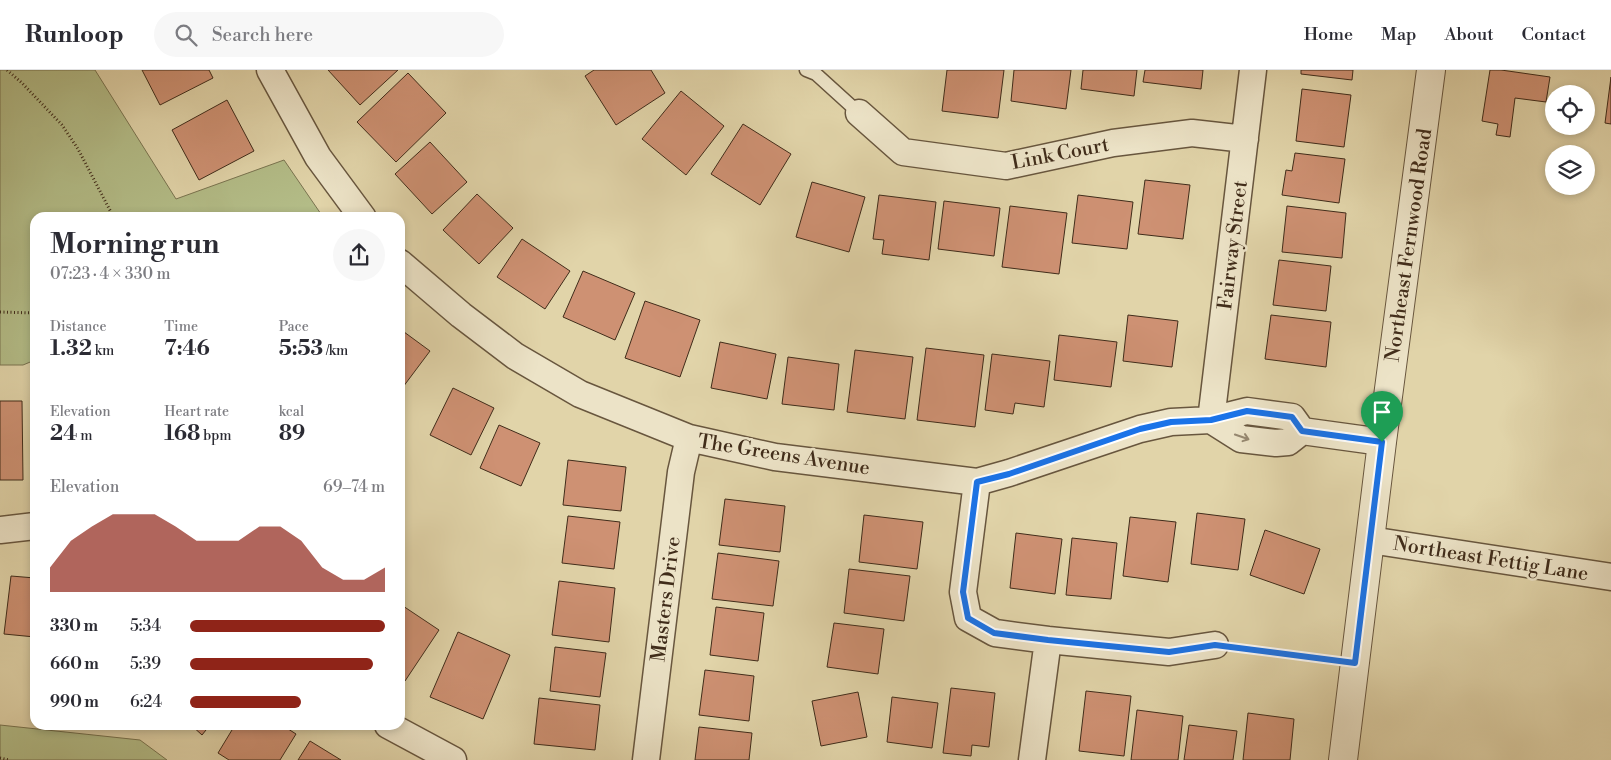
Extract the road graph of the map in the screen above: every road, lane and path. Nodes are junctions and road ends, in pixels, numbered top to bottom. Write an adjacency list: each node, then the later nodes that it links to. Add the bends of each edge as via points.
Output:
1 (7, 70): 8 (path, via 62,125)
2 (270, 70): 9 (street, via 318,156)
3 (806, 70): 6 (lane, via 816,74)
4 (1253, 70): 7 (street, Fairway Street)
5 (1431, 70): 15 (street, Northeast Fernwood Road)
6 (859, 113): 7 (street, Link Court, via 903,152 1006,166 1113,143 1192,133)
7 (1245, 139): 13 (street, Fairway Street)
8 (111, 212)
9 (359, 212)
10 (405, 267): 14 (street, The Greens Avenue, via 516,356 580,394)
11 (0, 312): 12 (path)
12 (30, 313)
13 (1211, 420): 15 (street, The Greens Avenue, via 1247,411 1292,417 1302,431); 16 (street, The Greens Avenue, via 1171,422 1140,429)
14 (689, 438): 16 (street, The Greens Avenue, via 775,457); 28 (street, Masters Drive, via 681,472)
15 (1382, 442): 19 (street, Northeast Fernwood Road)
16 (977, 482): 21 (street, via 963,592 968,618 994,633)
17 (30, 527): 18 (street)
18 (0, 530)
19 (1370, 540): 20 (street, Northeast Fettig Lane); 23 (street, Northeast Fernwood Road)
20 (1611, 577)
21 (1048, 640): 22 (street, via 1169,652); 29 (street)
22 (1215, 645): 23 (path)
23 (1355, 663): 30 (street, Northeast Fernwood Road)
24 (397, 730): 27 (street)
25 (0, 758): 26 (path)
26 (9, 760)
27 (453, 760)
28 (646, 760)
29 (1032, 760)
30 (1343, 760)

